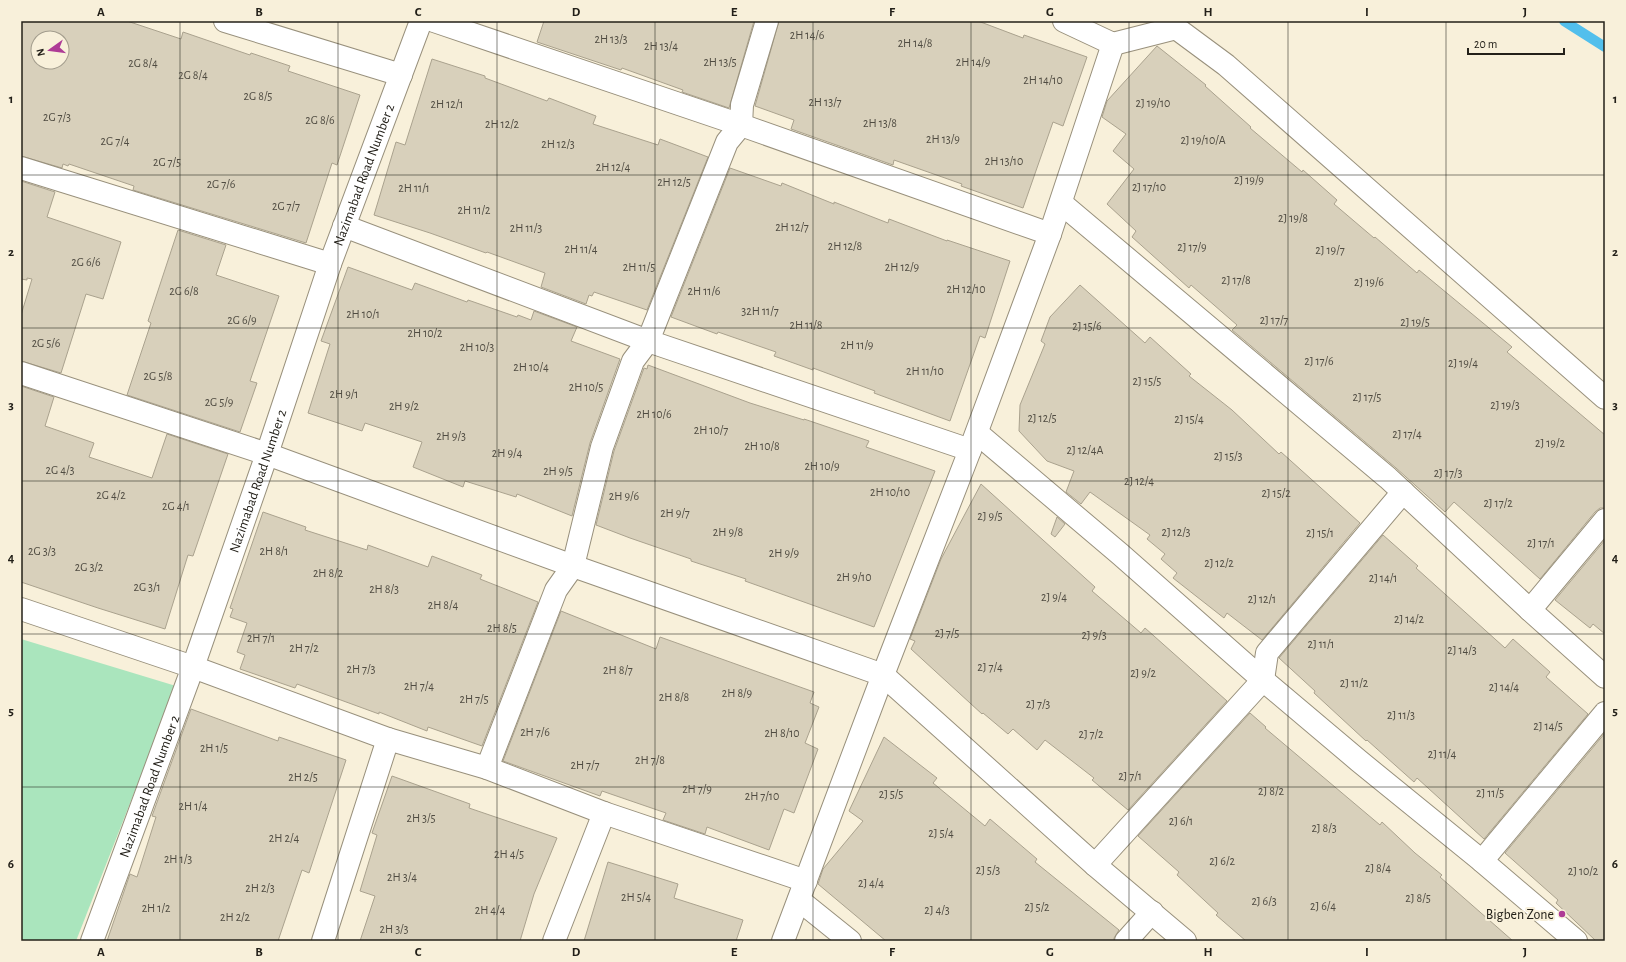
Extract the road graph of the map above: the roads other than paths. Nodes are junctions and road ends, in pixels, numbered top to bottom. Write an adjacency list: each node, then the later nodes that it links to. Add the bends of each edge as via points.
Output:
1 (225, 21): 7 (street)
2 (421, 21): 7 (street, Nazimabad Road Number 2)
3 (434, 21): 8 (street)
4 (767, 21): 8 (street, via 742,105)
5 (1064, 21): 6 (street)
6 (1113, 44): 10 (street); 16 (street, via 1176,28 1226,65)
7 (401, 75): 11 (street, Nazimabad Road Number 2)
8 (741, 125): 12 (street); 14 (street, via 727,142)
9 (21, 168): 13 (street)
10 (1060, 203): 12 (street); 19 (street)
11 (344, 226): 13 (street, Nazimabad Road Number 2); 14 (street)
12 (1050, 234): 17 (street)
13 (330, 264): 18 (street, Nazimabad Road Number 2)
14 (648, 341): 17 (street); 21 (street, via 633,361 602,447)
15 (21, 373): 18 (street)
16 (1605, 398)
17 (974, 441): 25 (street); 27 (street, via 1120,554)
18 (267, 454): 21 (street); 24 (street, Nazimabad Road Number 2)
19 (1402, 492): 23 (street); 27 (street, via 1267,653)
20 (1605, 520): 23 (street)
21 (573, 566): 25 (street); 30 (street, via 556,590)
22 (21, 609): 24 (street)
23 (1530, 610): 26 (street)
24 (193, 667): 29 (street); 36 (street, Nazimabad Road Number 2)
25 (882, 675): 33 (street); 34 (street)
26 (1605, 677)
27 (1263, 680): 32 (street); 33 (street)
28 (1605, 714): 32 (street)
29 (388, 739): 30 (street); 37 (street)
30 (487, 768): 31 (street)
31 (604, 813): 34 (street); 38 (street)
32 (1482, 861): 43 (street)
33 (1095, 865): 35 (street)
34 (803, 891): 39 (street); 40 (street)
35 (1152, 912): 41 (street); 42 (street)
36 (92, 941)
37 (323, 941)
38 (554, 941)
39 (783, 941)
40 (850, 941)
41 (1126, 941)
42 (1184, 941)
43 (1576, 941)

